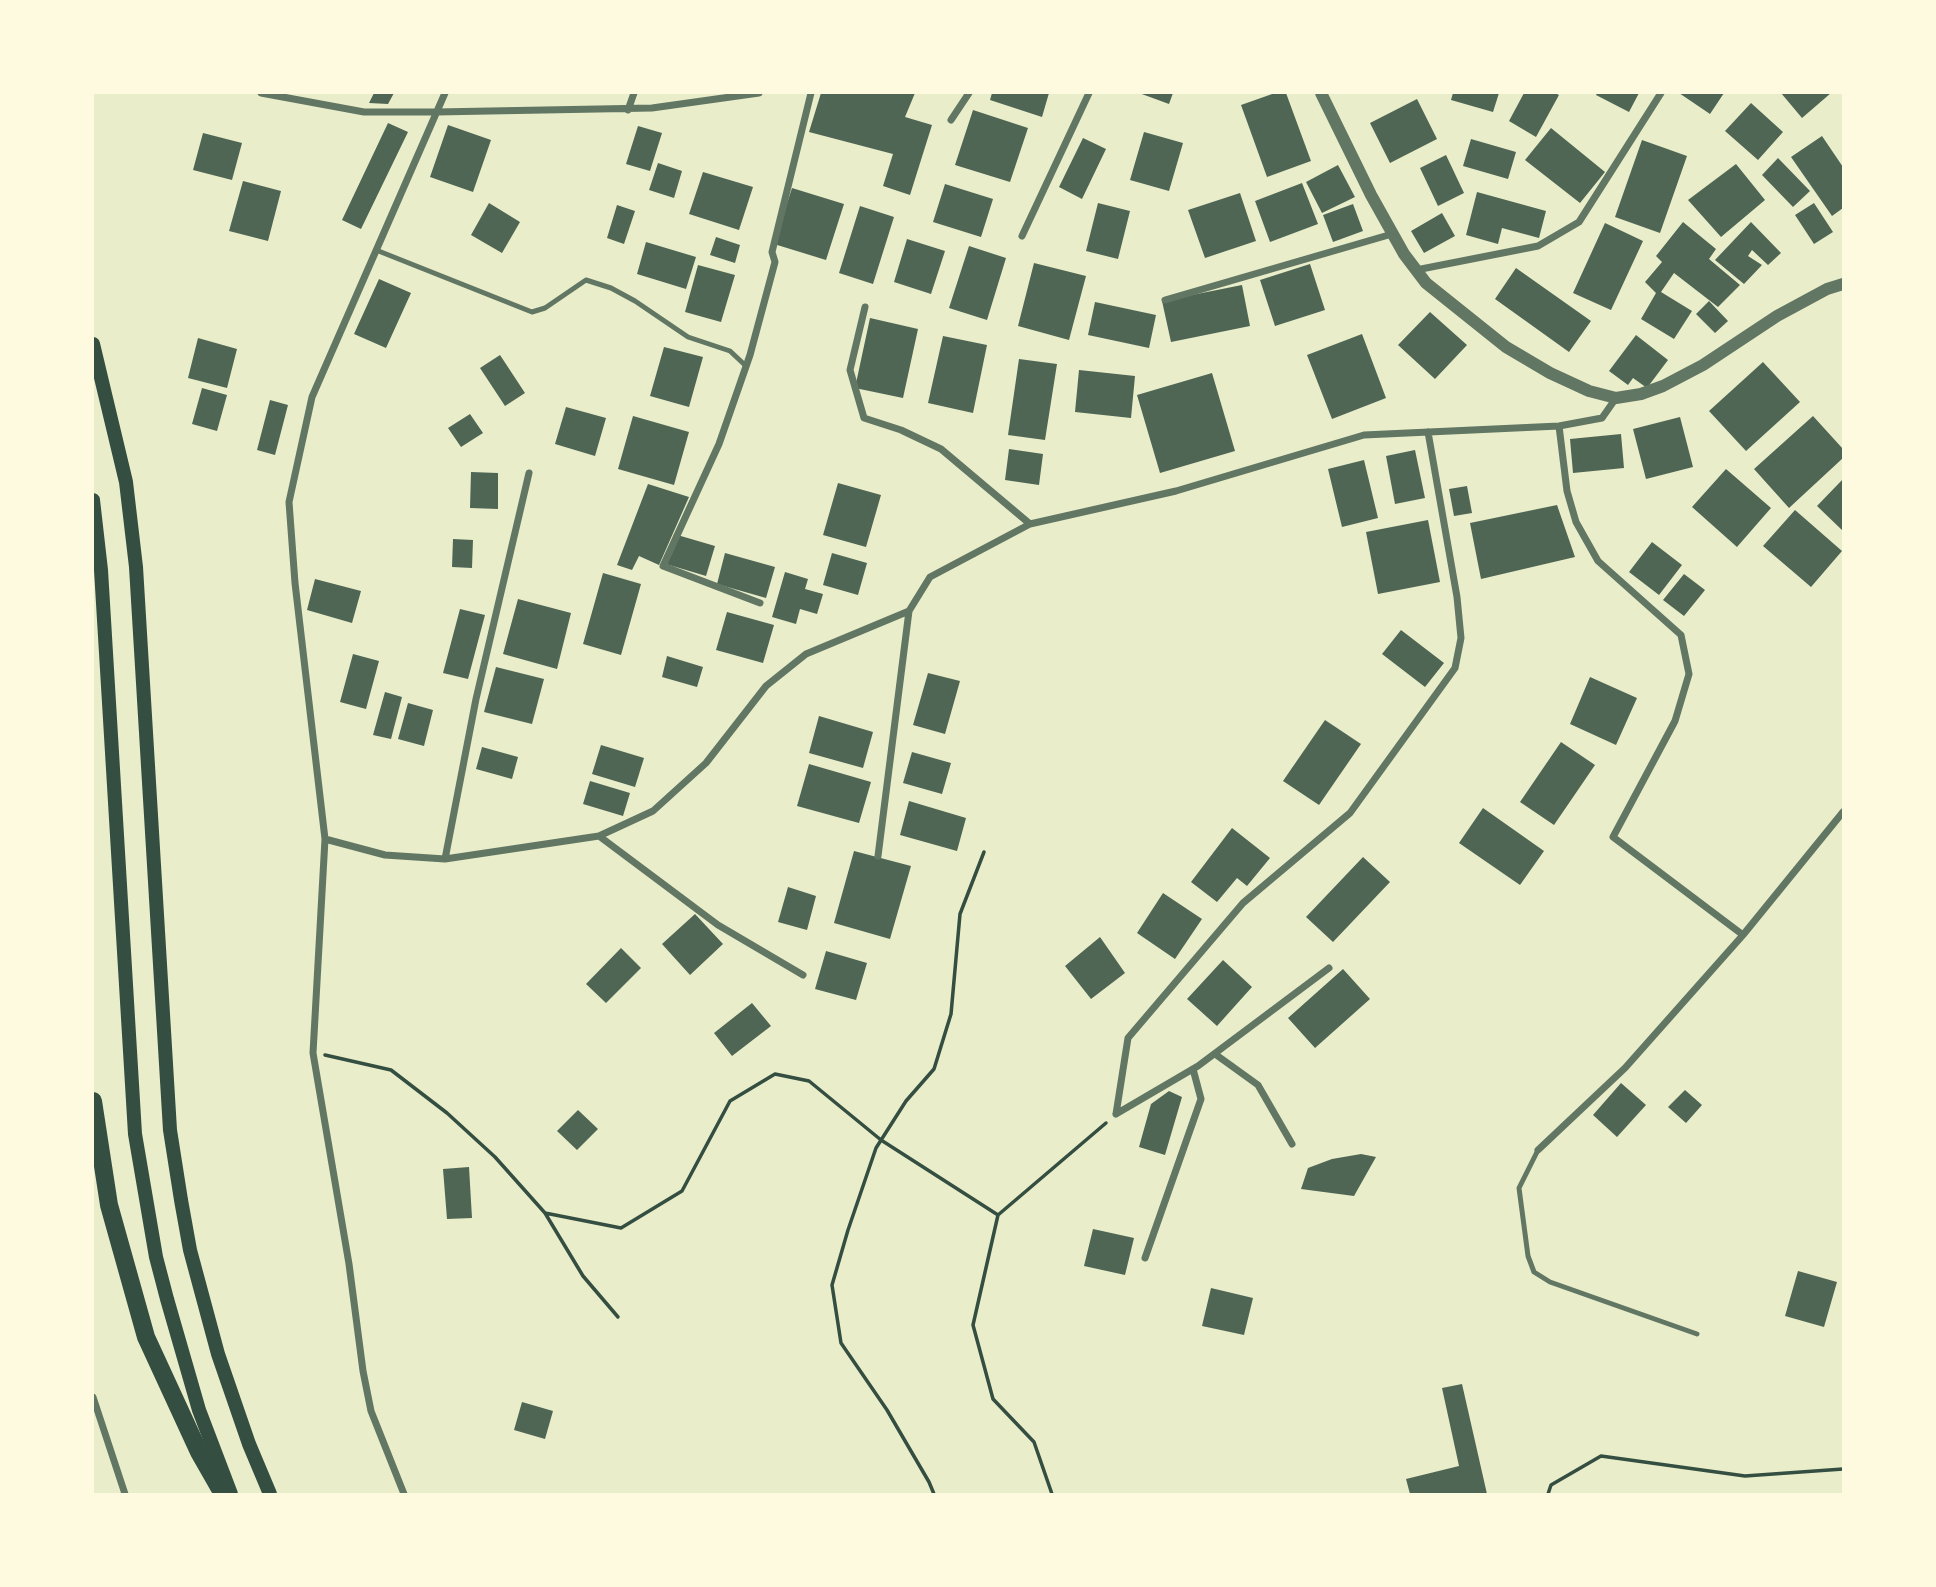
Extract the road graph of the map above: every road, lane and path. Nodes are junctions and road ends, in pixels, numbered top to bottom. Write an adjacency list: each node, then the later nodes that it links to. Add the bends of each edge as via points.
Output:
1 (261, 93): 11 (street, via 364,112)
2 (444, 93): 11 (street)
3 (634, 93): 10 (street)
4 (759, 93): 10 (street)
5 (811, 93): 21 (street, via 772,252 775,262)
6 (969, 93): 12 (street)
7 (1090, 93): 14 (street)
8 (1321, 93): 13 (street)
9 (1661, 93): 16 (street, via 1579,222 1538,246)
10 (628, 110): 11 (street)
11 (436, 112): 15 (street)
12 (950, 120)
13 (1392, 234): 16 (street); 18 (street)
14 (1022, 236)
15 (376, 250): 21 (lane, via 532,312 545,309 586,280 635,301 688,337 730,351); 32 (street, via 312,397 289,502)
16 (1416, 270): 22 (street, via 1451,306 1506,347 1579,387)
17 (1843, 284): 22 (street, via 1777,316 1662,386)
18 (1166, 300)
19 (865, 307): 27 (street, via 850,370 864,418 942,449)
20 (93, 344): 57 (main road, via 126,482 136,568 170,1130 190,1250 218,1354)
21 (746, 366): 28 (street, via 719,444 663,566)
22 (1616, 398): 23 (street, via 1602,418)
23 (1559, 426): 24 (street); 36 (street, via 1576,522 1598,561 1681,635 1689,674 1675,721 1613,837)
24 (1428, 432): 27 (street, via 1364,435 1176,491); 43 (street, via 1457,597 1461,638 1455,668 1350,813 1243,902 1128,1038)
25 (529, 472): 35 (street, via 476,699)
26 (93, 500): 56 (main road, via 135,1134 167,1299 199,1409)
27 (1030, 524): 29 (street, via 930,577)
28 (760, 603)
29 (909, 611): 31 (street, via 806,654 766,686 706,763 653,811); 34 (street)
30 (1843, 812): 36 (street)
31 (599, 836): 35 (street); 38 (street, via 718,925)
32 (325, 839): 35 (street, via 384,855); 39 (street)
33 (984, 852): 44 (path, via 960,914 951,1014 934,1069 905,1101)
34 (878, 856)
35 (445, 859)
36 (1742, 935): 46 (street, via 1625,1068)
37 (1329, 968): 40 (street)
38 (803, 975)
39 (313, 1053): 47 (path, via 391,1070 495,1157); 58 (street, via 371,1411)
40 (1214, 1054): 41 (street); 45 (street, via 1258,1085)
41 (1193, 1069): 43 (street); 49 (street, via 1201,1099)
42 (93, 1101): 55 (highway, via 109,1205 146,1337)
43 (1116, 1114): 48 (path)
44 (881, 1140): 47 (path, via 809,1081 775,1074 730,1101 682,1191 621,1228); 48 (path); 59 (path, via 832,1285 841,1343 887,1410)
45 (1292, 1144)
46 (1538, 1150): 51 (lane, via 1519,1188 1534,1272 1550,1282)
47 (545, 1213): 50 (path, via 583,1276)
48 (998, 1215): 60 (path, via 973,1325 993,1399 1034,1442)
49 (1145, 1258)
50 (618, 1317)
51 (1697, 1334)
52 (93, 1396): 54 (street)
53 (1843, 1469): 61 (path, via 1745,1476 1601,1457 1551,1485)
54 (125, 1494)
55 (223, 1494)
56 (231, 1494)
57 (270, 1494)
58 (404, 1494)
59 (934, 1494)
60 (1052, 1494)
61 (1548, 1494)

